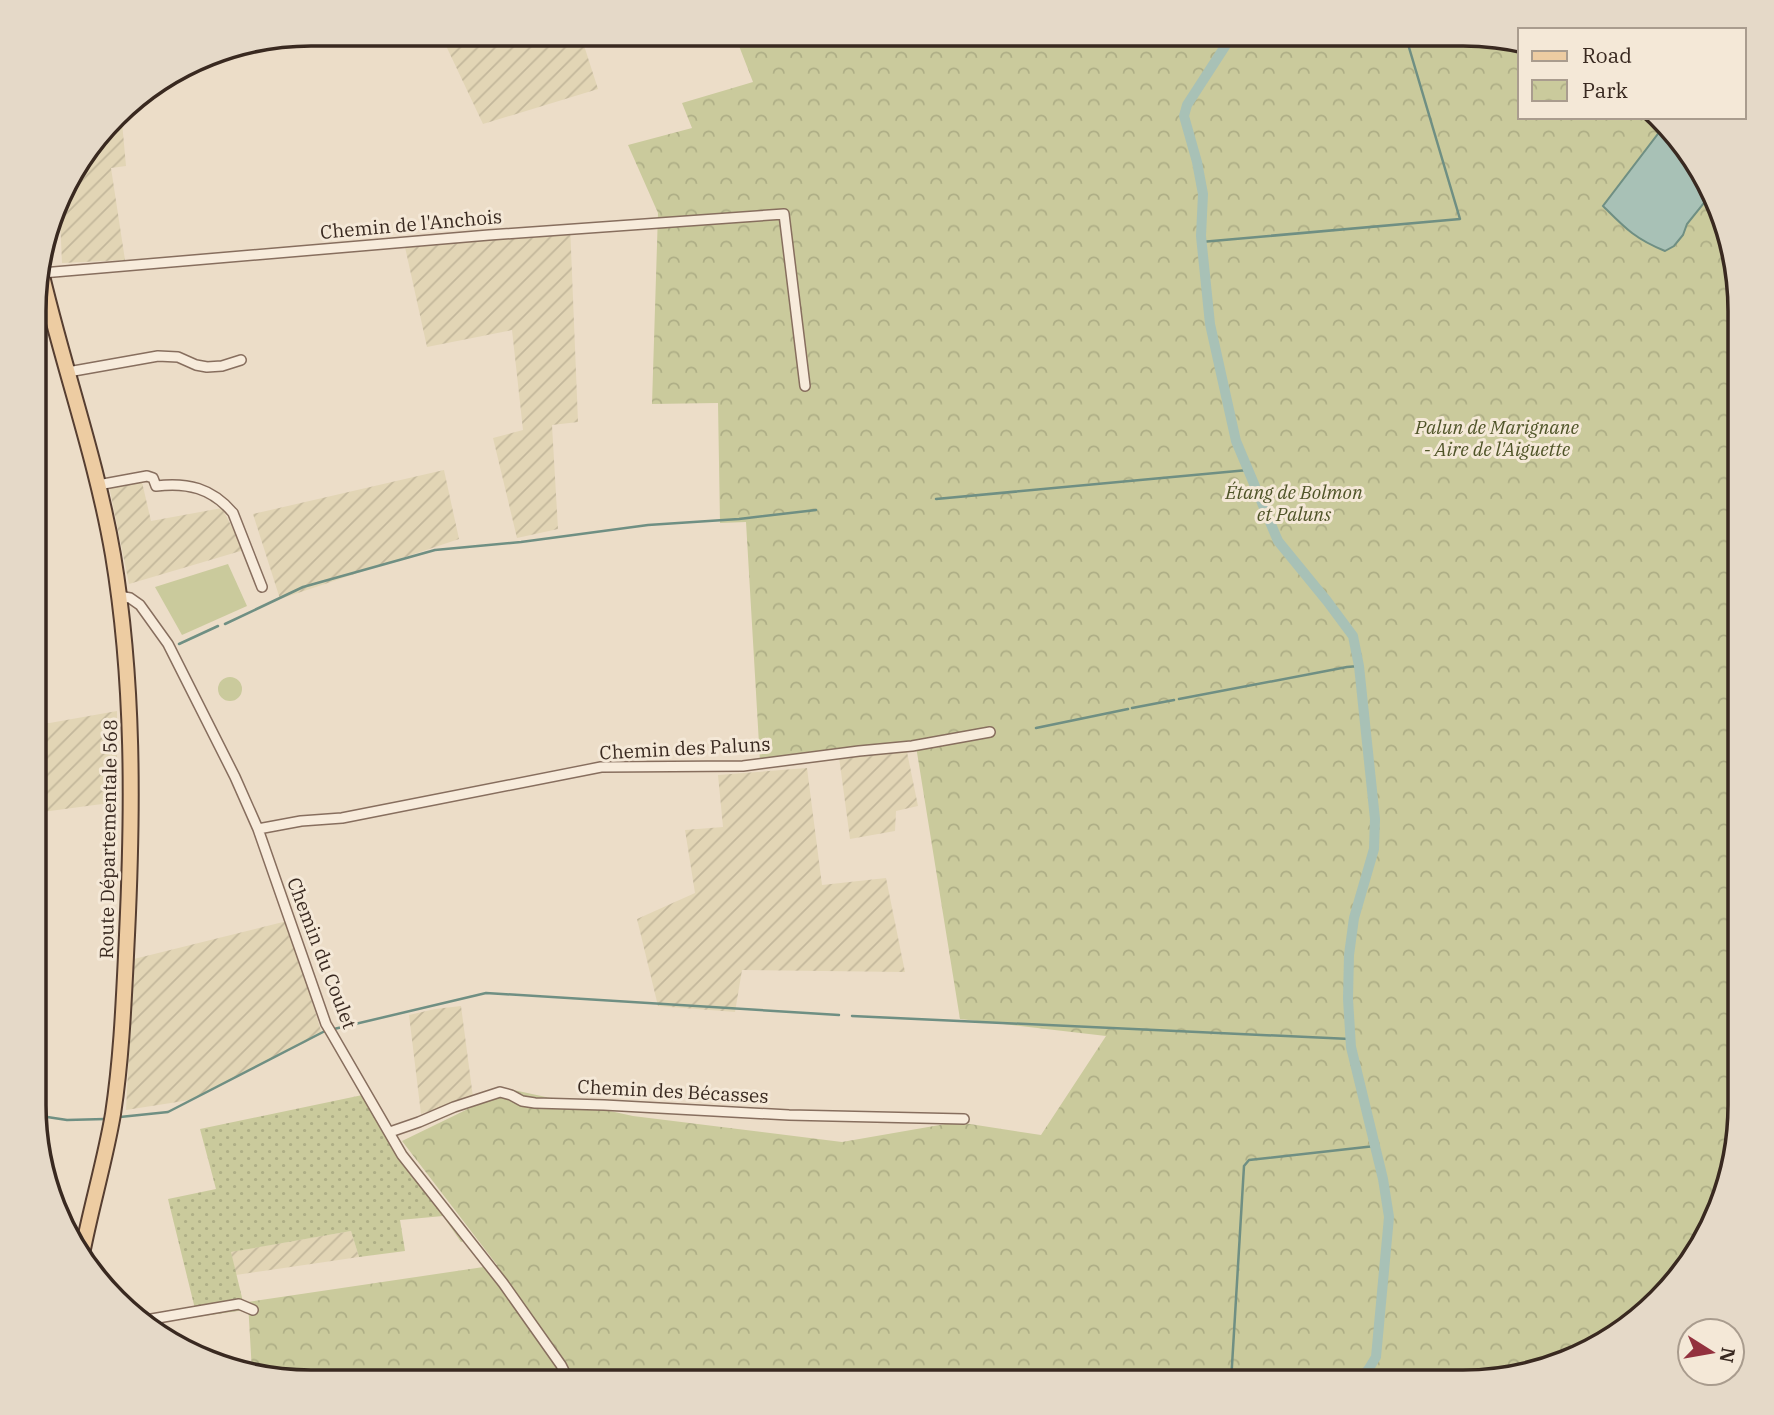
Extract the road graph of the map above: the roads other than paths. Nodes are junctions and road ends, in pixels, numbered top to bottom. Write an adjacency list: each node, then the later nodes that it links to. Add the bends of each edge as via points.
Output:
1 (50, 267): 5 (street, Chemin de l'Anchois, via 784,214)
2 (46, 294): 4 (main road, Route Départementale 568)
3 (241, 360): 4 (street, via 207,367 158,356)
4 (68, 372): 6 (main road, Route Départementale 568)
5 (805, 386)
6 (98, 485): 7 (street, via 151,477 156,486 184,484 214,496 233,513); 8 (main road, Route Départementale 568)
7 (262, 587)
8 (119, 596): 10 (street, Chemin du Coulet, via 140,605 168,644); 13 (main road, Route Départementale 568, via 132,803 121,1054)
9 (990, 732): 10 (street, Chemin des Paluns, via 743,766 601,767 342,818)
10 (258, 829): 12 (street, Chemin du Coulet, via 326,1024)
11 (964, 1119): 12 (street, Chemin des Bécasses, via 535,1103 500,1093)
12 (390, 1132): 16 (street, Chemin du Coulet)
13 (84, 1243)
14 (253, 1310): 15 (street, via 239,1304)
15 (154, 1319)
16 (564, 1370)

